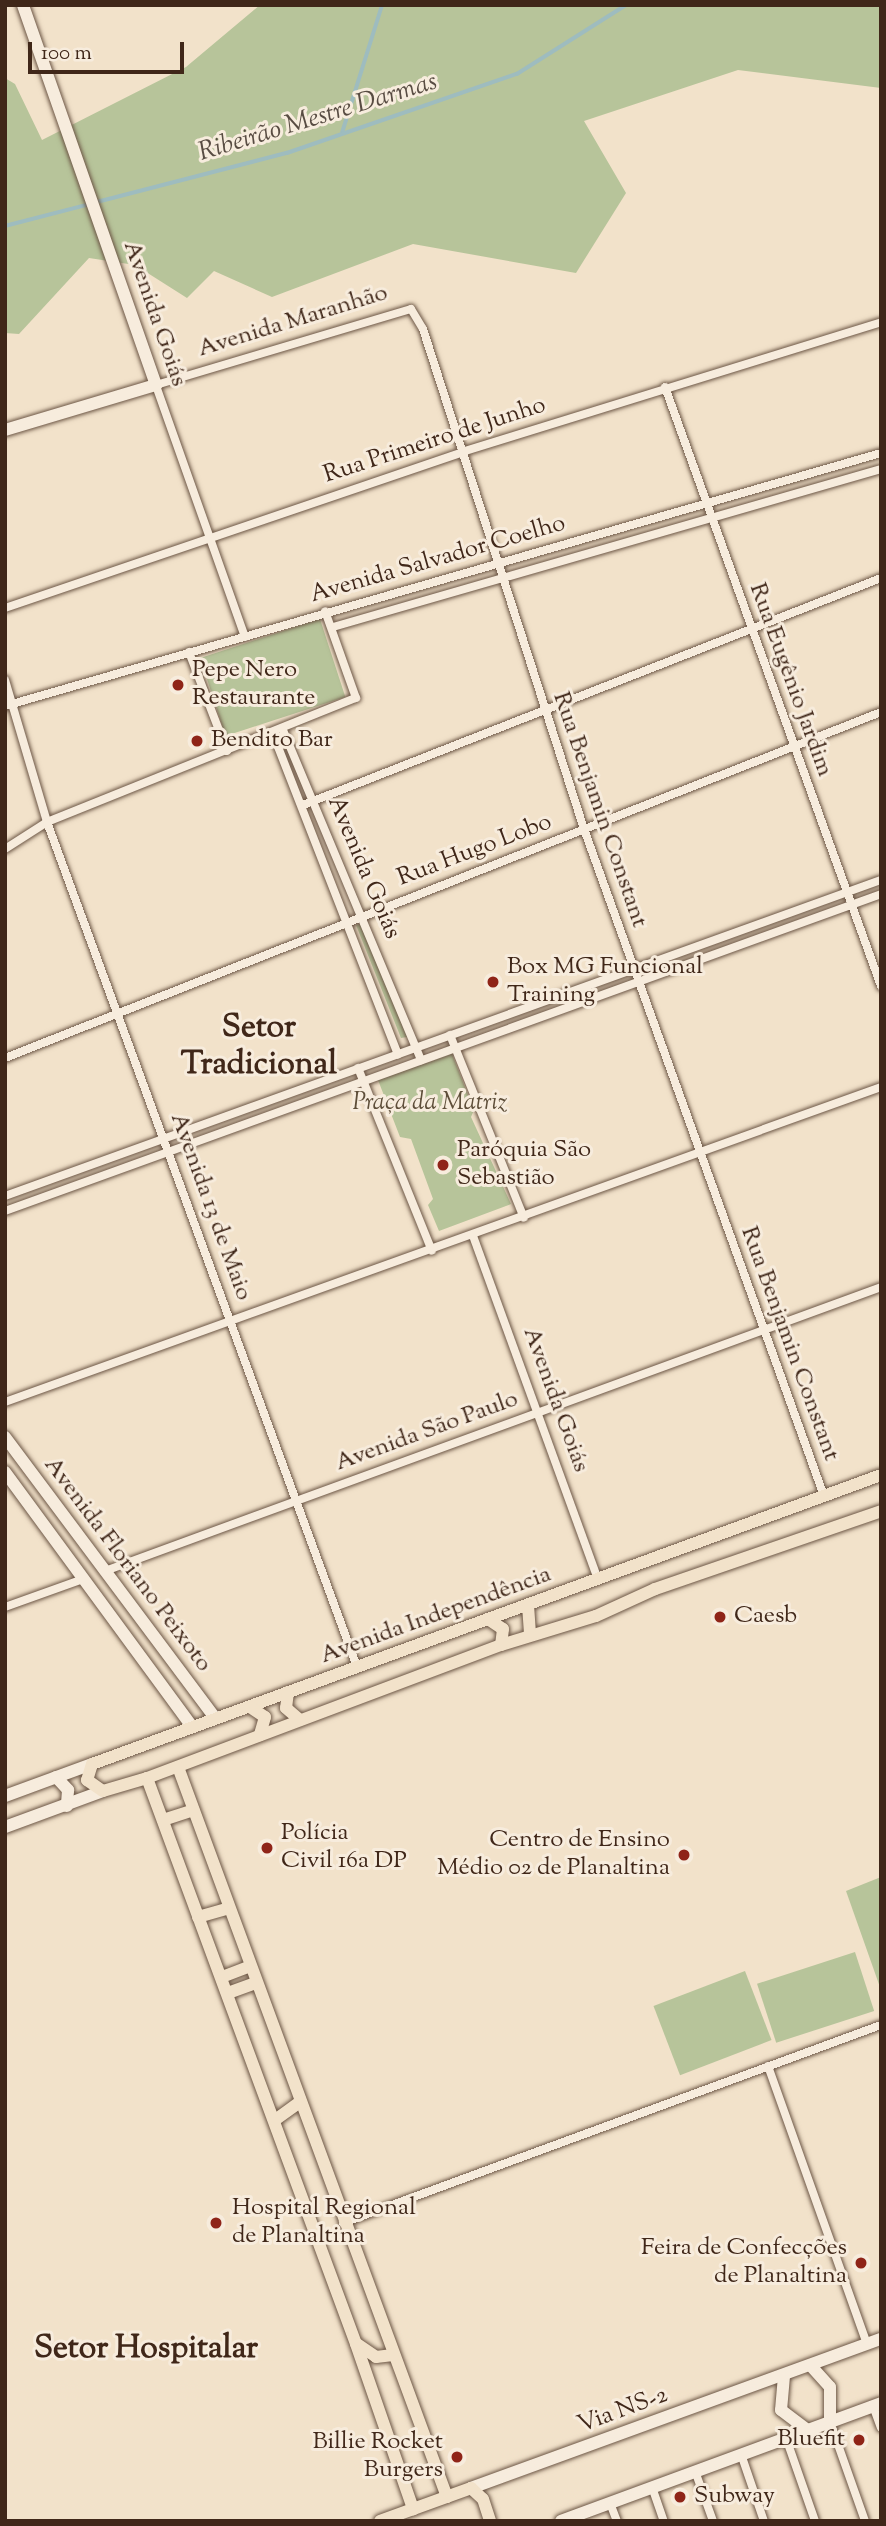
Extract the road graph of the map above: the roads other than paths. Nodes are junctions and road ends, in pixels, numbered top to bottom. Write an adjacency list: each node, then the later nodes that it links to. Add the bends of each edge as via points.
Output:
1 (23, 5): 4 (street, Avenida Goiás)
2 (881, 322): 5 (street, Rua Primeiro de Junho)
3 (423, 329): 4 (street, Avenida Maranhão, via 411,309); 7 (street, Rua Benjamin Constant)
4 (156, 385): 6 (street, Avenida Maranhão); 12 (street, Avenida Goiás)
5 (666, 387): 7 (street, Rua Primeiro de Junho); 10 (street, Rua Eugênio Jardim)
6 (5, 430)
7 (462, 452): 12 (street, Rua Primeiro de Junho); 13 (street, Rua Benjamin Constant)
8 (881, 453): 10 (street, Avenida Salvador Coelho)
9 (881, 469): 11 (street, Avenida Salvador Coelho)
10 (706, 504): 11 (street, Rua Eugênio Jardim); 13 (street, Avenida Salvador Coelho)
11 (711, 518): 14 (street, Avenida Salvador Coelho); 19 (street, Rua Eugênio Jardim)
12 (209, 536): 16 (street, Rua Primeiro de Junho); 20 (street, Avenida Goiás)
13 (497, 564): 14 (street, Rua Benjamin Constant); 17 (street, Avenida Salvador Coelho)
14 (502, 578): 18 (street, Avenida Salvador Coelho); 24 (street, Rua Benjamin Constant)
15 (881, 578): 19 (street)
16 (5, 608)
17 (325, 611): 18 (street); 20 (street, Avenida Salvador Coelho)
18 (333, 627): 26 (street, via 356,698)
19 (750, 628): 24 (street); 28 (street, Rua Eugênio Jardim)
20 (245, 637): 21 (street, Avenida Salvador Coelho)
21 (189, 652): 23 (street, Avenida Salvador Coelho); 29 (street)
22 (5, 680): 23 (street, Avenida 13 de Maio)
23 (9, 704): 32 (street, Avenida 13 de Maio)
24 (544, 708): 30 (street); 33 (street, Rua Benjamin Constant)
25 (881, 712): 28 (street, Rua Hugo Lobo)
26 (283, 730): 27 (street); 30 (street, Avenida Goiás)
27 (273, 734): 29 (street); 31 (street, Avenida Goiás)
28 (793, 746): 33 (street, Rua Hugo Lobo); 36 (street, Rua Eugênio Jardim)
29 (227, 751): 32 (street)
30 (313, 802): 31 (street); 39 (street, Avenida Goiás)
31 (303, 806): 40 (street, Avenida Goiás)
32 (47, 822): 34 (street); 44 (street, Avenida 13 de Maio)
33 (584, 829): 39 (street, Rua Hugo Lobo); 41 (street, Rua Benjamin Constant)
34 (5, 849)
35 (881, 880): 36 (street)
36 (847, 892): 38 (street, Rua Eugênio Jardim); 41 (street)
37 (881, 894): 38 (street)
38 (851, 904): 42 (street); 43 (street, Rua Eugênio Jardim)
39 (360, 916): 40 (street, Rua Hugo Lobo); 46 (street, Avenida Goiás)
40 (349, 920): 44 (street, Rua Hugo Lobo); 48 (street, Avenida Goiás)
41 (633, 969): 42 (street, Rua Benjamin Constant); 45 (street)
42 (638, 982): 47 (street); 56 (street, Rua Benjamin Constant)
43 (881, 986)
44 (117, 1014): 49 (street, Rua Hugo Lobo); 54 (street, Avenida 13 de Maio)
45 (450, 1035): 46 (street); 47 (street)
46 (415, 1047): 48 (street); 50 (street, Avenida Goiás)
47 (455, 1048): 50 (street); 59 (street)
48 (398, 1054): 51 (street)
49 (5, 1058)
50 (421, 1060): 52 (street)
51 (358, 1068): 52 (street); 54 (street)
52 (364, 1081): 55 (street); 61 (street)
53 (881, 1087): 56 (street)
54 (164, 1138): 55 (street, Avenida 13 de Maio); 57 (street)
55 (169, 1151): 58 (street); 63 (street, Avenida 13 de Maio)
56 (699, 1153): 59 (street); 64 (street, Rua Benjamin Constant)
57 (5, 1196)
58 (5, 1211)
59 (524, 1217): 60 (street)
60 (473, 1236): 61 (street); 66 (street, Avenida Goiás)
61 (432, 1251): 63 (street)
62 (881, 1287): 64 (street, Avenida São Paulo)
63 (232, 1324): 65 (street); 73 (street, Avenida 13 de Maio)
64 (763, 1330): 66 (street, Avenida São Paulo); 71 (street, Rua Benjamin Constant)
65 (5, 1402)
66 (538, 1412): 73 (street, Avenida São Paulo); 79 (street, Avenida Goiás)
67 (5, 1437): 70 (street, Avenida Floriano Peixoto)
68 (5, 1472): 72 (street, Avenida Floriano Peixoto)
69 (881, 1475): 71 (main road, Avenida Independência)
70 (41, 1485): 72 (street, via 39,1500); 74 (street, Avenida Floriano Peixoto)
71 (824, 1496): 79 (main road, Avenida Independência)
72 (24, 1497): 76 (street, Avenida Floriano Peixoto)
73 (296, 1500): 77 (street, Avenida São Paulo); 87 (street, Avenida 13 de Maio)
74 (60, 1511): 76 (street, via 45,1510); 77 (street, Avenida Floriano Peixoto)
75 (881, 1511): 83 (main road, Avenida Independência, via 655,1589 581,1621)
76 (44, 1524): 78 (street, Avenida Floriano Peixoto)
77 (104, 1571): 84 (street, Avenida Floriano Peixoto)
78 (83, 1578): 81 (street); 86 (street, Avenida Floriano Peixoto)
79 (598, 1578): 80 (main road, Avenida Independência)
80 (528, 1605): 82 (main road, Avenida Independência); 83 (main road)
81 (5, 1606)
82 (488, 1619): 85 (main road, via 503,1629); 87 (main road, Avenida Independência)
83 (530, 1635): 85 (main road, Avenida Independência)
84 (157, 1642): 86 (street); 90 (street, Avenida Floriano Peixoto)
85 (501, 1645): 91 (main road, Avenida Independência)
86 (137, 1653): 92 (street, Avenida Floriano Peixoto)
87 (357, 1667): 88 (main road, Avenida Independência)
88 (288, 1692): 89 (main road, Avenida Independência); 91 (main road, via 286,1708)
89 (250, 1707): 90 (main road, Avenida Independência); 93 (main road, via 265,1717)
90 (215, 1718): 92 (main road, Avenida Independência)
91 (300, 1720): 93 (main road, Avenida Independência)
92 (192, 1727): 94 (main road, Avenida Independência)
93 (260, 1735): 95 (main road, Avenida Independência)
94 (92, 1764): 96 (street, Avenida Independência); 98 (main road, via 87,1780)
95 (177, 1767): 97 (main road, Avenida Independência); 101 (main road)
96 (56, 1777): 99 (street, Avenida Independência); 100 (street, via 68,1790)
97 (147, 1778): 98 (main road, Avenida Independência); 102 (main road)
98 (103, 1791): 100 (street, Avenida Independência)
99 (5, 1796)
100 (67, 1806): 103 (street, Avenida Independência)
101 (193, 1810): 102 (main road); 104 (main road)
102 (163, 1820): 105 (main road)
103 (5, 1827)
104 (229, 1908): 105 (main road); 106 (main road)
105 (198, 1917): 107 (main road)
106 (250, 1966): 107 (main road); 108 (main road)
107 (222, 1978): 109 (main road)
108 (256, 1983): 109 (main road); 112 (main road)
109 (228, 1993): 113 (main road)
110 (881, 2025): 111 (street)
111 (768, 2066): 114 (street); 117 (street)
112 (300, 2102): 113 (main road); 114 (main road)
113 (275, 2120): 116 (main road)
114 (343, 2223): 118 (main road)
115 (881, 2339): 117 (street, Via NS-2)
116 (356, 2344): 118 (main road, via 376,2357); 132 (main road)
117 (867, 2344): 119 (street, Via NS-2)
118 (393, 2355): 130 (main road)
119 (811, 2366): 120 (street, Via NS-2); 122 (street, via 830,2387)
120 (784, 2375): 124 (street, via 781,2410); 129 (street, Via NS-2)
121 (877, 2404): 122 (street); 123 (street)
122 (830, 2421): 124 (street); 141 (street)
123 (881, 2428)
124 (808, 2430): 125 (street)
125 (786, 2438): 126 (street); 140 (street)
126 (741, 2454): 127 (street); 139 (street)
127 (695, 2471): 128 (street); 138 (street)
128 (652, 2487): 131 (street); 137 (street)
129 (471, 2488): 130 (main road, Via NS-2); 135 (main road, via 483,2499)
130 (447, 2497): 132 (main road, Via NS-2)
131 (610, 2502): 133 (street); 136 (street)
132 (404, 2514): 134 (main road, Via NS-2)
133 (565, 2520)
134 (380, 2521)
135 (490, 2521)
136 (617, 2521)
137 (664, 2521)
138 (713, 2521)
139 (764, 2521)
140 (815, 2521)
141 (865, 2521)

